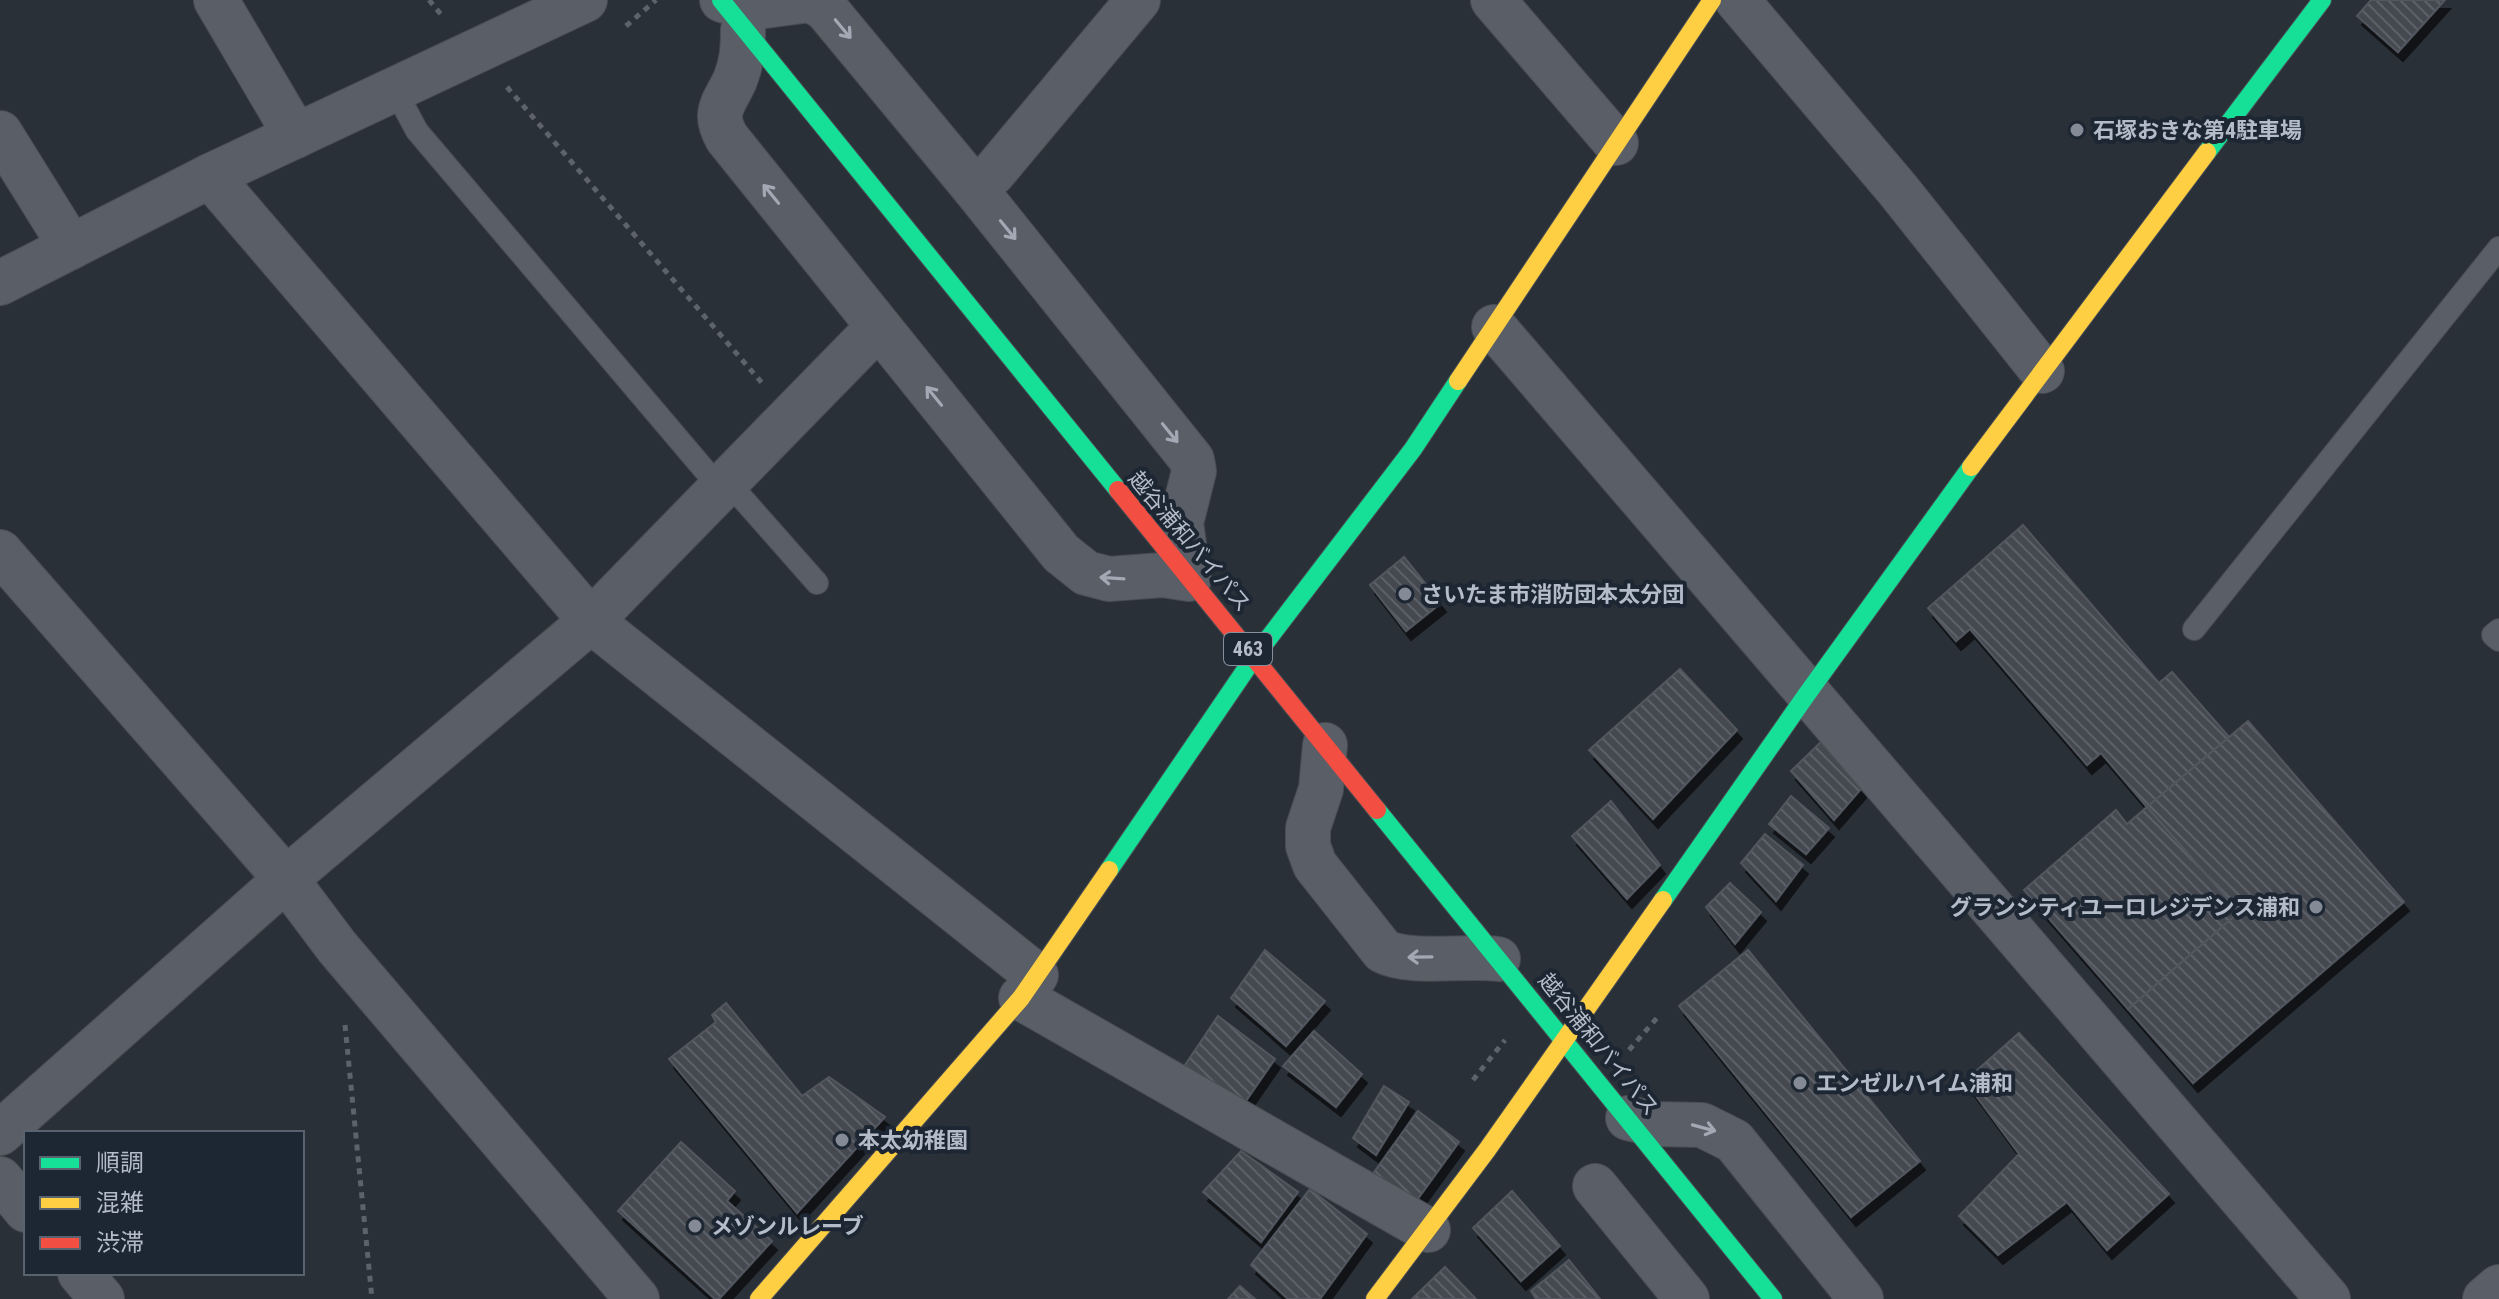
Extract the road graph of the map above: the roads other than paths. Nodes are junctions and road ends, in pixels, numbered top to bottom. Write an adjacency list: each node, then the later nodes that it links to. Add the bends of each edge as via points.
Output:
1 (216, 0): 11 (street)
2 (585, 0): 9 (street)
3 (1138, 0): 14 (street)
4 (1493, 0): 12 (street)
5 (1712, 0): 12 (main road)
6 (1737, 0): 20 (street)
7 (2322, 0): 20 (main road)
8 (729, 10): 14 (street, one-way to 14, via 810,0 825,8); 18 (street, one-way to 8, via 719,124 721,105 743,53); 23 (main road, 越谷浦和バイパス / 463)
9 (395, 90): 11 (street); 21 (lane, via 417,131 708,474)
10 (0, 133): 15 (street)
11 (296, 136): 13 (street)
12 (1616, 143): 19 (main road)
13 (210, 176): 15 (street); 25 (street)
14 (975, 189): 23 (street, one-way to 23, via 1192,460 1181,523)
15 (71, 247): 17 (street)
16 (2499, 248): 26 (lane)
17 (0, 283)
18 (878, 327): 21 (street); 23 (street, one-way to 18, via 1109,579 1086,573 1061,553)
19 (1494, 327): 29 (main road, via 1413,449); 30 (street)
20 (2042, 371): 30 (main road)
21 (727, 481): 24 (lane); 25 (street)
22 (0, 552): 32 (street)
23 (1189, 579): 29 (main road, 越谷浦和バイパス / 463)
24 (817, 583)
25 (591, 621): 32 (street); 34 (street)
26 (2194, 629)
27 (2499, 630): 28 (lane, via 2493,635)
28 (2499, 640)
29 (1255, 656): 31 (main road, 越谷浦和バイパス / 463); 34 (main road)
30 (1808, 693): 35 (main road); 52 (street)
31 (1325, 745): 33 (main road, 越谷浦和バイパス / 463); 33 (street, one-way to 31, via 1396,957 1383,951 1315,865 1308,846)
32 (286, 879): 37 (street); 46 (street, via 337,947)
33 (1498, 959): 35 (main road, 越谷浦和バイパス / 463)
34 (1028, 986): 41 (street); 47 (main road)
35 (1565, 1042): 36 (main road, 越谷浦和バイパス / 463); 41 (main road)
36 (1628, 1118): 43 (main road, 越谷浦和バイパス / 463); 51 (street, one-way to 51, via 1702,1125 1734,1141)
37 (0, 1133)
38 (0, 1179): 40 (street)
39 (1595, 1186): 49 (street)
40 (24, 1208)
41 (1428, 1230): 48 (main road)
42 (82, 1275): 45 (street)
43 (1741, 1282): 50 (main road, 越谷浦和バイパス / 463)
44 (2499, 1287): 53 (street)
45 (102, 1299)
46 (637, 1299)
47 (759, 1299)
48 (1375, 1299)
49 (1687, 1299)
50 (1773, 1299)
51 (1861, 1299)
52 (2328, 1299)
53 (2485, 1299)

